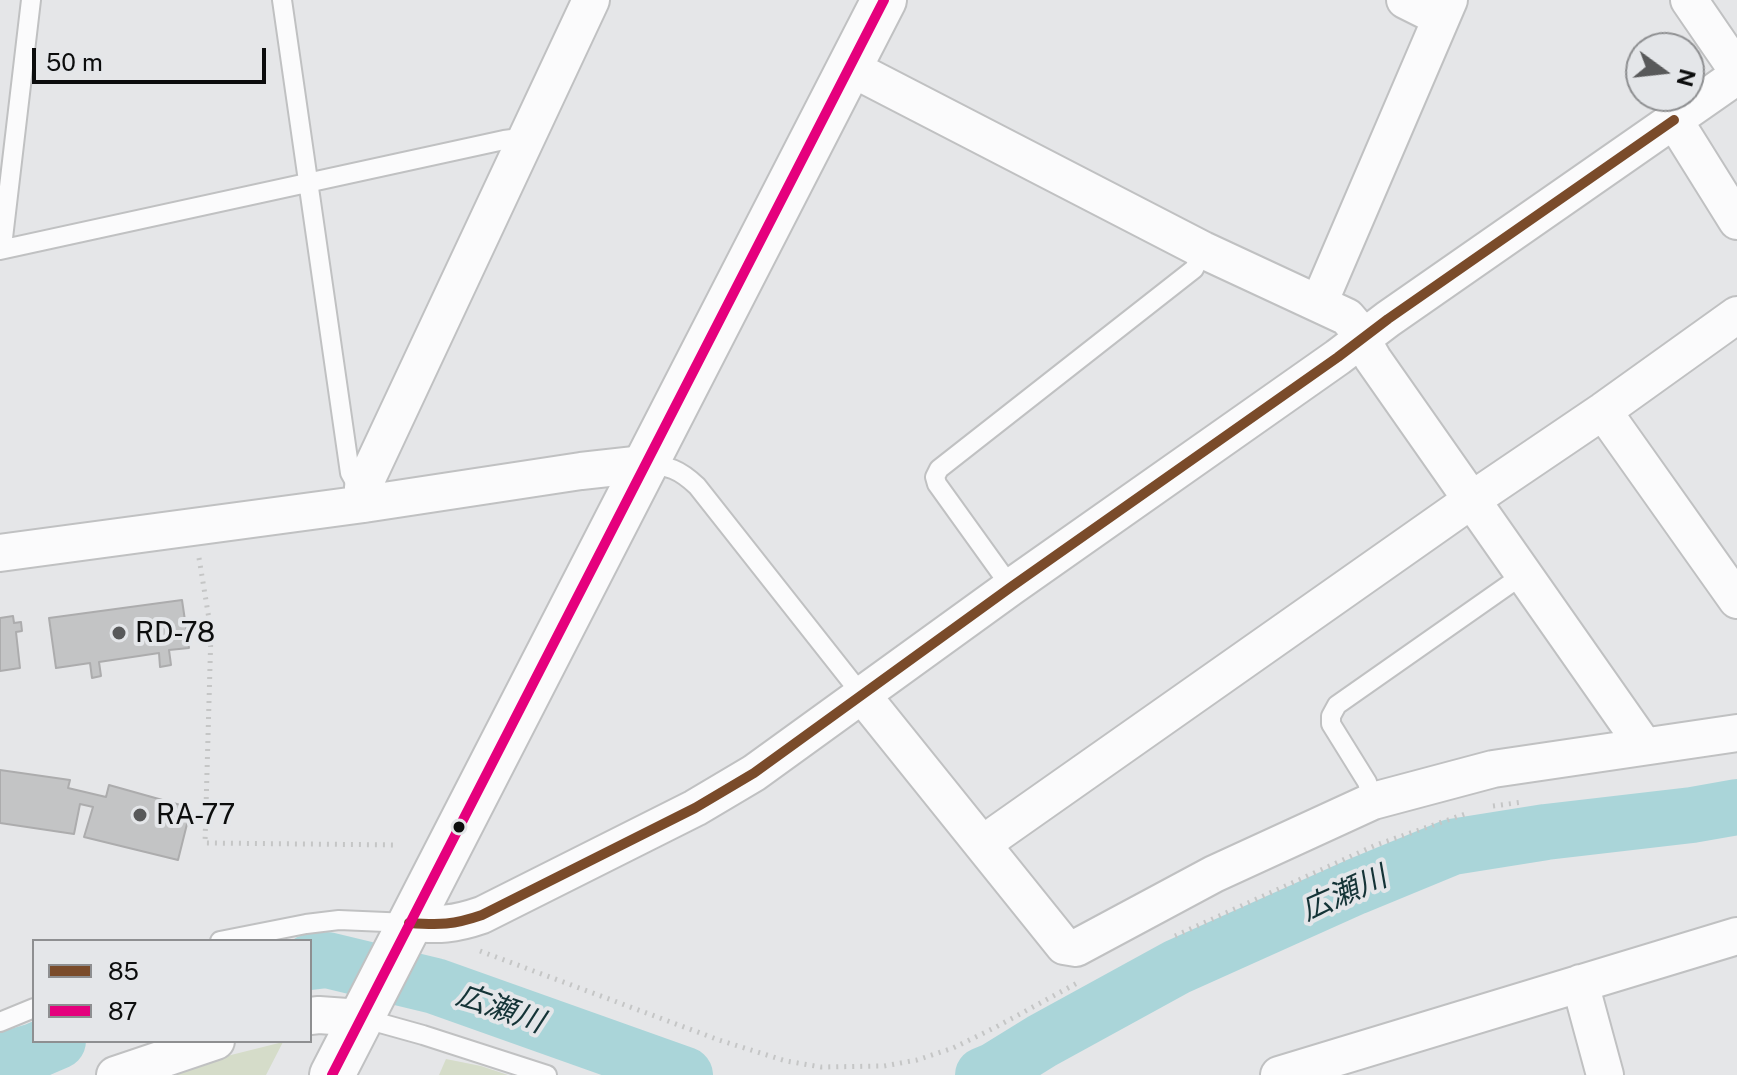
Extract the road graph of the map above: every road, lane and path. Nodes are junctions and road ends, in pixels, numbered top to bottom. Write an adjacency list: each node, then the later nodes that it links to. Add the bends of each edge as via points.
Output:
1 (31, 0): 15 (lane)
2 (282, 0): 13 (lane)
3 (591, 0): 12 (street)
4 (884, 0): 8 (highway)
5 (1405, 0): 7 (street)
6 (1689, 0): 9 (street)
7 (1445, 9): 17 (street)
8 (849, 67): 16 (street); 21 (highway)
9 (1737, 70)
10 (1737, 76): 11 (street)
11 (1674, 120): 14 (street); 19 (street)
12 (526, 143): 13 (lane, via 504,140); 22 (street)
13 (307, 183): 15 (lane); 22 (lane, via 350,473)
14 (1737, 221)
15 (2, 249)
16 (1203, 250): 17 (street); 27 (lane, via 1194,269 939,469 937,484)
17 (1319, 303): 19 (street, via 1347,317)
18 (1737, 315): 20 (street)
19 (1361, 339): 23 (street); 27 (street)
20 (1603, 411): 23 (street); 28 (street)
21 (644, 464): 22 (street); 29 (lane, via 683,473 697,486); 35 (highway)
22 (364, 496): 24 (street)
23 (1473, 499): 26 (street); 34 (street)
24 (195, 527): 25 (street); 33 (path, via 211,631 205,843)
25 (0, 553)
26 (1524, 574): 31 (street); 32 (lane, via 1337,705 1331,724)
27 (1011, 587): 29 (street)
28 (1737, 600)
29 (862, 695): 34 (street); 35 (street, via 754,773 695,808 482,915)
30 (1737, 733): 31 (street)
31 (1644, 746): 32 (street, via 1493,769)
32 (1373, 801): 34 (street, via 1214,874 1076,948 1064,946)
33 (398, 845)
34 (984, 846)
35 (407, 928): 37 (lane, via 339,920); 40 (highway)
36 (1737, 936): 38 (street)
37 (230, 939)
38 (1580, 983): 47 (street); 48 (street)
39 (32, 1009): 42 (lane)
40 (364, 1014): 41 (street); 45 (highway); 46 (lane)
41 (312, 1016)
42 (0, 1022)
43 (210, 1043): 44 (street)
44 (115, 1075)
45 (332, 1075)
46 (547, 1075)
47 (1279, 1075)
48 (1605, 1075)

